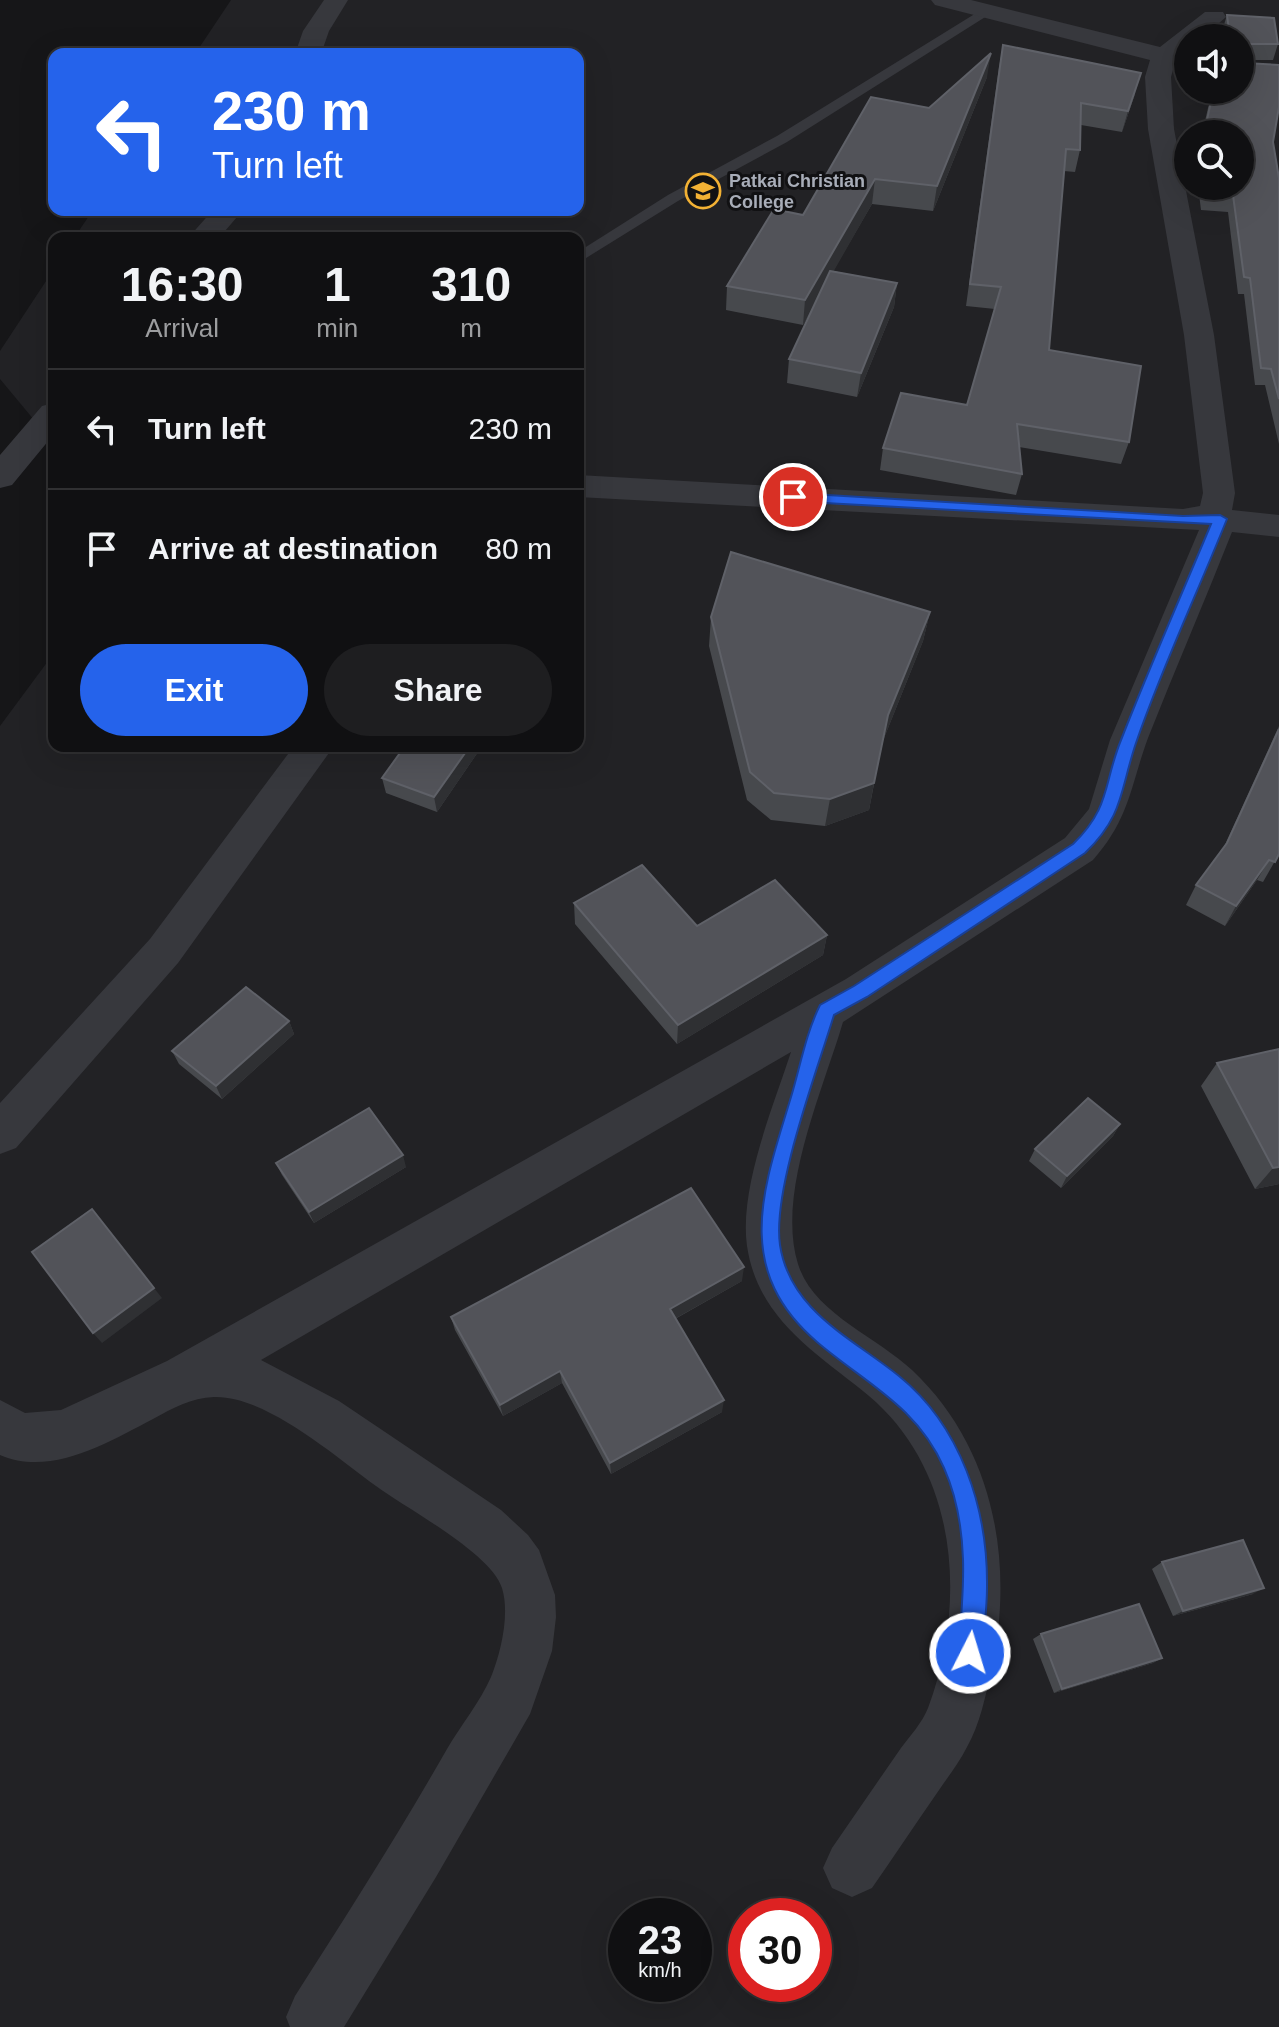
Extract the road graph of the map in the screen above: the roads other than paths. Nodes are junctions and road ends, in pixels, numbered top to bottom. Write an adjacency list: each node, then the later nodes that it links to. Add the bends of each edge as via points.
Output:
1 (336, 0): 5 (street)
2 (943, 0): 3 (street)
3 (986, 11): 6 (street); 9 (lane)
4 (1214, 17): 6 (street)
5 (310, 48)
6 (1171, 62): 13 (street, via 1161,129 1199,335 1219,493)
7 (223, 216): 8 (street)
8 (209, 232)
9 (584, 255)
10 (48, 420): 11 (street)
11 (0, 477)
12 (584, 486): 13 (street)
13 (1214, 519): 14 (street); 16 (street, via 1100,829 1079,849)
14 (1279, 526)
15 (311, 752): 17 (street, via 164,951)
16 (826, 1010): 18 (street); 20 (street, via 780,1166 771,1209 773,1256 799,1310 825,1336 893,1384 926,1418 954,1464 973,1529 976,1588 970,1653 949,1726)
17 (0, 1134)
18 (184, 1378): 19 (street, via 68,1434 30,1441 5,1433); 21 (street, via 221,1372 255,1380 304,1408 480,1527 512,1555 526,1582 530,1610 519,1677 430,1837)
19 (0, 1425)
20 (852, 1868)
21 (316, 2017)

